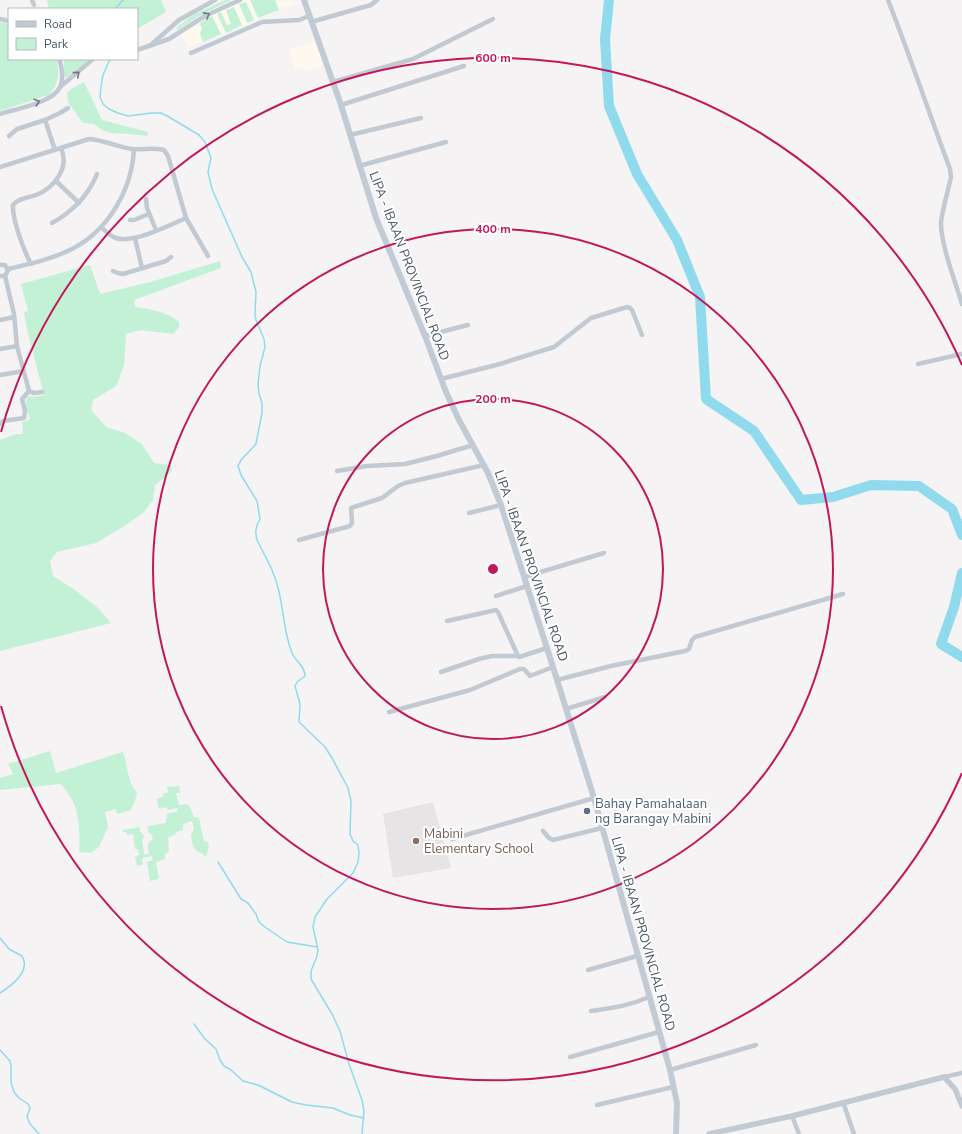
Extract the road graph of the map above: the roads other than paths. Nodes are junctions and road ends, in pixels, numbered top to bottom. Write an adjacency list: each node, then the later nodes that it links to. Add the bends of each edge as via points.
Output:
1 (215, 0): 8 (street, via 179,20)
2 (240, 0): 8 (street, one-way to 2, via 172,38 205,16)
3 (304, 0): 6 (main road, LIPA - IBAAN PROVINCIAL ROAD)
4 (377, 0): 6 (street, via 372,5)
5 (888, 0): 48 (street, via 950,170 951,177 941,223)
6 (310, 19): 10 (street, via 262,22); 14 (main road, LIPA - IBAAN PROVINCIAL ROAD)
7 (493, 19): 14 (street, via 413,59)
8 (151, 44): 9 (street)
9 (138, 50)
10 (191, 53)
11 (59, 60): 15 (street, via 62,76)
12 (92, 60): 15 (street, one-way to 12)
13 (464, 66): 16 (street)
14 (333, 82): 16 (main road, LIPA - IBAAN PROVINCIAL ROAD)
15 (60, 87): 18 (street, one-way to 15, via 45,100)
16 (341, 105): 21 (main road, LIPA - IBAAN PROVINCIAL ROAD)
17 (68, 108): 20 (street)
18 (0, 114)
19 (421, 118): 21 (street)
20 (45, 120): 22 (street, via 17,129); 26 (street)
21 (350, 135): 27 (main road, LIPA - IBAAN PROVINCIAL ROAD)
22 (9, 136)
23 (446, 142): 27 (street)
24 (61, 148): 25 (street, via 89,139); 26 (street); 30 (street, via 64,162)
25 (134, 149): 34 (street, via 161,149 166,152); 37 (street, via 133,164 126,188 115,210)
26 (55, 150): 28 (street)
27 (359, 166): 53 (main road, LIPA - IBAAN PROVINCIAL ROAD, via 378,222)
28 (0, 167)
29 (97, 174): 32 (street)
30 (56, 181): 32 (street); 43 (street, via 42,192 12,202 14,216)
31 (146, 199): 33 (street)
32 (79, 203): 36 (street)
33 (149, 214): 35 (street); 38 (street)
34 (186, 218): 38 (street); 40 (street)
35 (130, 220)
36 (52, 223)
37 (101, 227): 39 (street, via 115,238); 43 (street, via 72,249)
38 (156, 230): 39 (street)
39 (135, 238): 44 (street)
40 (208, 256)
41 (171, 257): 44 (street)
42 (0, 264): 45 (street)
43 (31, 264): 45 (street)
44 (142, 268): 46 (street, via 122,274)
45 (8, 269): 47 (street)
46 (113, 271)
47 (2, 276): 49 (street)
48 (962, 304)
49 (14, 317): 50 (street); 54 (street)
50 (0, 320)
51 (468, 325): 53 (street)
52 (642, 335): 60 (street, via 632,310 627,307 591,318 554,347)
53 (425, 336): 60 (main road, LIPA - IBAAN PROVINCIAL ROAD)
54 (17, 346): 55 (street); 58 (street)
55 (0, 349)
56 (962, 354): 57 (street)
57 (918, 364)
58 (24, 371): 59 (street); 61 (street)
59 (0, 375)
60 (441, 379): 64 (main road, LIPA - IBAAN PROVINCIAL ROAD)
61 (29, 391): 62 (street); 63 (street, via 22,399 24,418)
62 (42, 392)
63 (0, 422)
64 (473, 445): 65 (main road, LIPA - IBAAN PROVINCIAL ROAD); 66 (street, via 405,464)
65 (484, 465): 67 (main road, LIPA - IBAAN PROVINCIAL ROAD); 69 (street, via 405,483 382,498 351,508 350,526)
66 (337, 470)
67 (501, 505): 68 (street); 71 (main road, LIPA - IBAAN PROVINCIAL ROAD)
68 (468, 513)
69 (299, 540)
70 (604, 553): 71 (street)
71 (524, 577): 72 (main road, LIPA - IBAAN PROVINCIAL ROAD)
72 (527, 586): 74 (street); 76 (main road, LIPA - IBAAN PROVINCIAL ROAD)
73 (843, 594): 80 (street, via 695,636 689,649 685,651)
74 (496, 596)
75 (447, 621): 77 (street, via 496,610)
76 (547, 648): 77 (street); 78 (main road, LIPA - IBAAN PROVINCIAL ROAD)
77 (518, 656): 79 (street, via 492,656)
78 (553, 667): 80 (main road, LIPA - IBAAN PROVINCIAL ROAD); 83 (street, via 530,676 524,669 520,669 470,690)
79 (441, 672)
80 (557, 680): 82 (main road, LIPA - IBAAN PROVINCIAL ROAD)
81 (606, 697): 82 (street)
82 (566, 709): 84 (main road, LIPA - IBAAN PROVINCIAL ROAD)
83 (389, 712)
84 (594, 798): 85 (main road, LIPA - IBAAN PROVINCIAL ROAD); 87 (street)
85 (602, 828): 86 (street, via 553,840); 88 (main road, LIPA - IBAAN PROVINCIAL ROAD)
86 (544, 831)
87 (452, 839)
88 (637, 956): 89 (street); 90 (main road, LIPA - IBAAN PROVINCIAL ROAD)
89 (588, 970)
90 (649, 997): 91 (street, via 621,1007); 92 (main road, LIPA - IBAAN PROVINCIAL ROAD)
91 (591, 1011)
92 (659, 1032): 94 (street); 95 (main road, LIPA - IBAAN PROVINCIAL ROAD)
93 (756, 1045): 95 (street)
94 (570, 1057)
95 (670, 1070): 98 (main road, LIPA - IBAAN PROVINCIAL ROAD)
96 (962, 1073): 97 (street)
97 (944, 1077): 99 (street); 101 (street, via 955,1089)
98 (673, 1087): 100 (street); 103 (main road, LIPA - IBAAN PROVINCIAL ROAD)
99 (843, 1102): 102 (street); 106 (street)
100 (597, 1106)
101 (962, 1106)
102 (792, 1116): 104 (street); 105 (street)
103 (676, 1134)
104 (709, 1134)
105 (799, 1134)
106 (854, 1134)

